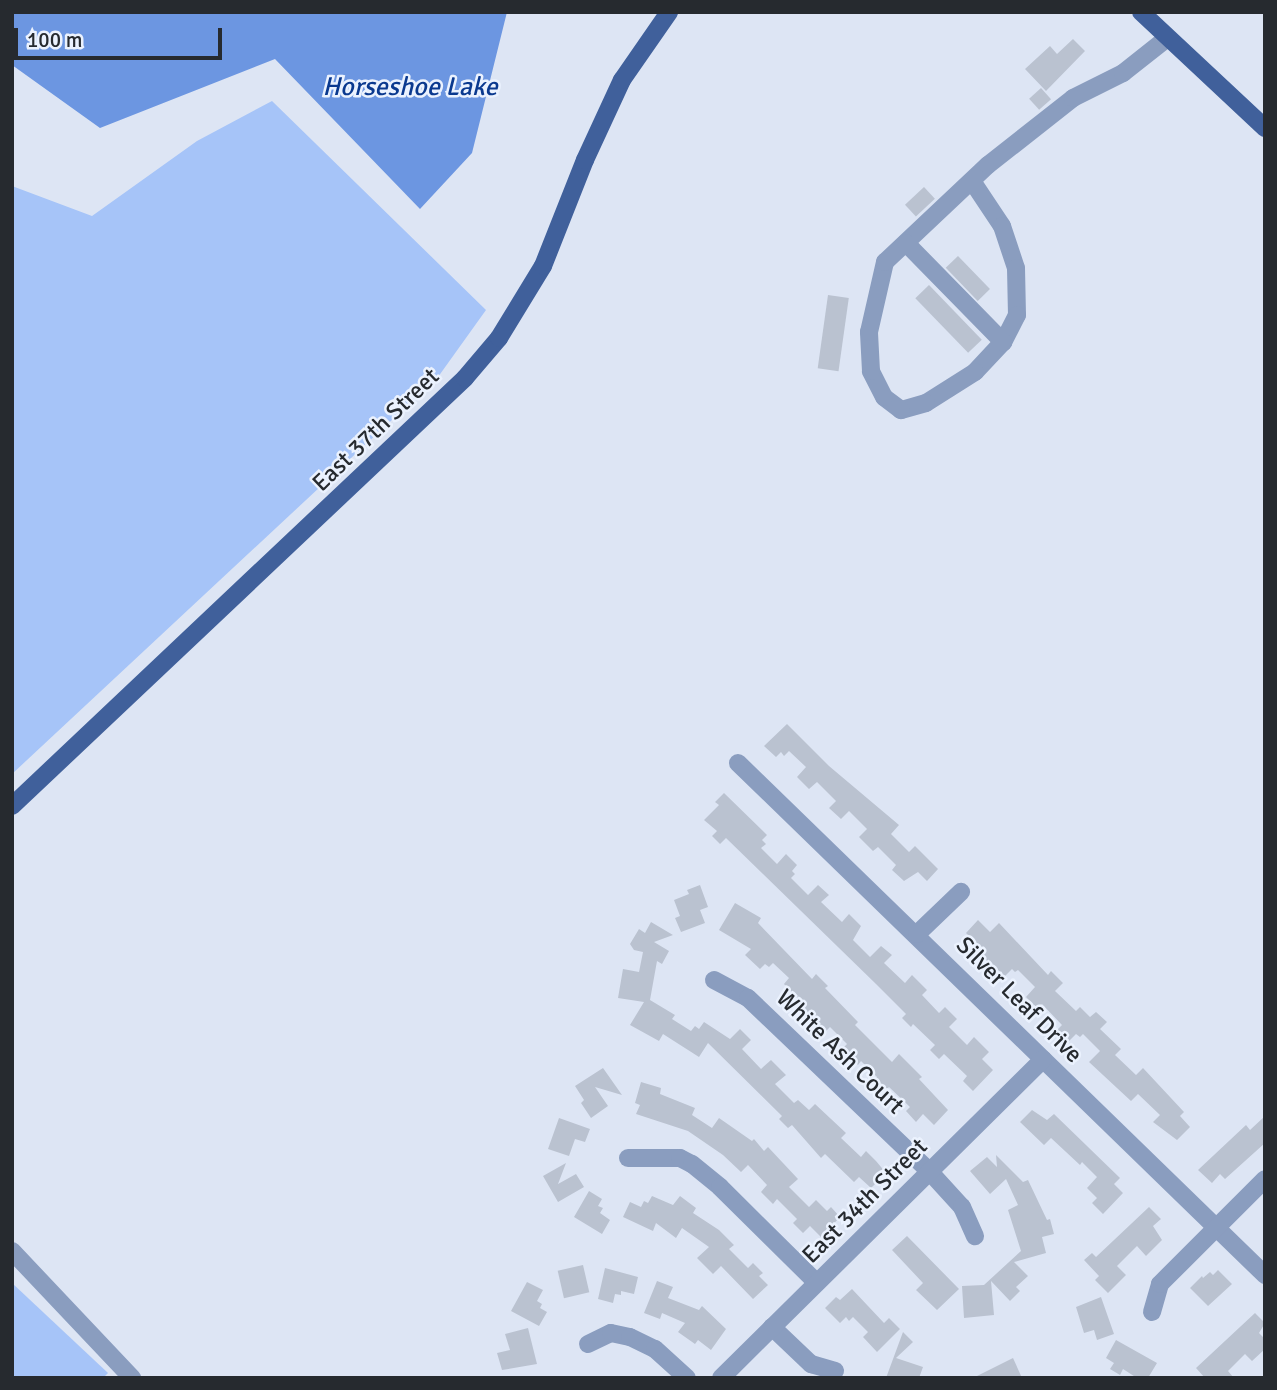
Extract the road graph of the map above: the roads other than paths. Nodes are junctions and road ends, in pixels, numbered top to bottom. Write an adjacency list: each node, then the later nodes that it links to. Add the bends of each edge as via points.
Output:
1 (669, 12): 9 (main road, East 37th Street, via 622,79 543,266 499,338 466,379)
2 (1141, 12): 3 (main road)
3 (1166, 39): 4 (main road); 5 (street, via 1123,73 1073,98)
4 (1265, 128)
5 (972, 181): 6 (street); 7 (street, via 1002,226 1016,268 1017,315)
6 (906, 243): 7 (street); 7 (street, via 885,262 869,332 871,371 892,405 901,410 926,403 975,372)
7 (1003, 342)
8 (738, 762): 11 (street, Silver Leaf Drive)
9 (12, 806)
10 (961, 892): 11 (street)
11 (917, 934): 13 (street, Silver Leaf Drive)
12 (714, 980): 15 (street, White Ash Court, via 748,998)
13 (1043, 1059): 15 (street, East 34th Street); 17 (street, Silver Leaf Drive)
14 (628, 1158): 21 (street, via 680,1158 692,1164)
15 (930, 1172): 18 (street, White Ash Court, via 962,1207); 21 (street, East 34th Street)
16 (1265, 1179): 17 (street)
17 (1217, 1226): 20 (street, Silver Leaf Drive); 22 (street, via 1160,1284)
18 (975, 1236)
19 (12, 1251): 26 (street)
20 (1265, 1275)
21 (817, 1283): 23 (street, East 34th Street)
22 (1152, 1312)
23 (772, 1327): 25 (street, via 811,1364); 28 (street, East 34th Street)
24 (588, 1344): 27 (street, via 611,1333 630,1337 656,1349)
25 (835, 1371)
26 (132, 1378)
27 (687, 1378)
28 (721, 1378)

